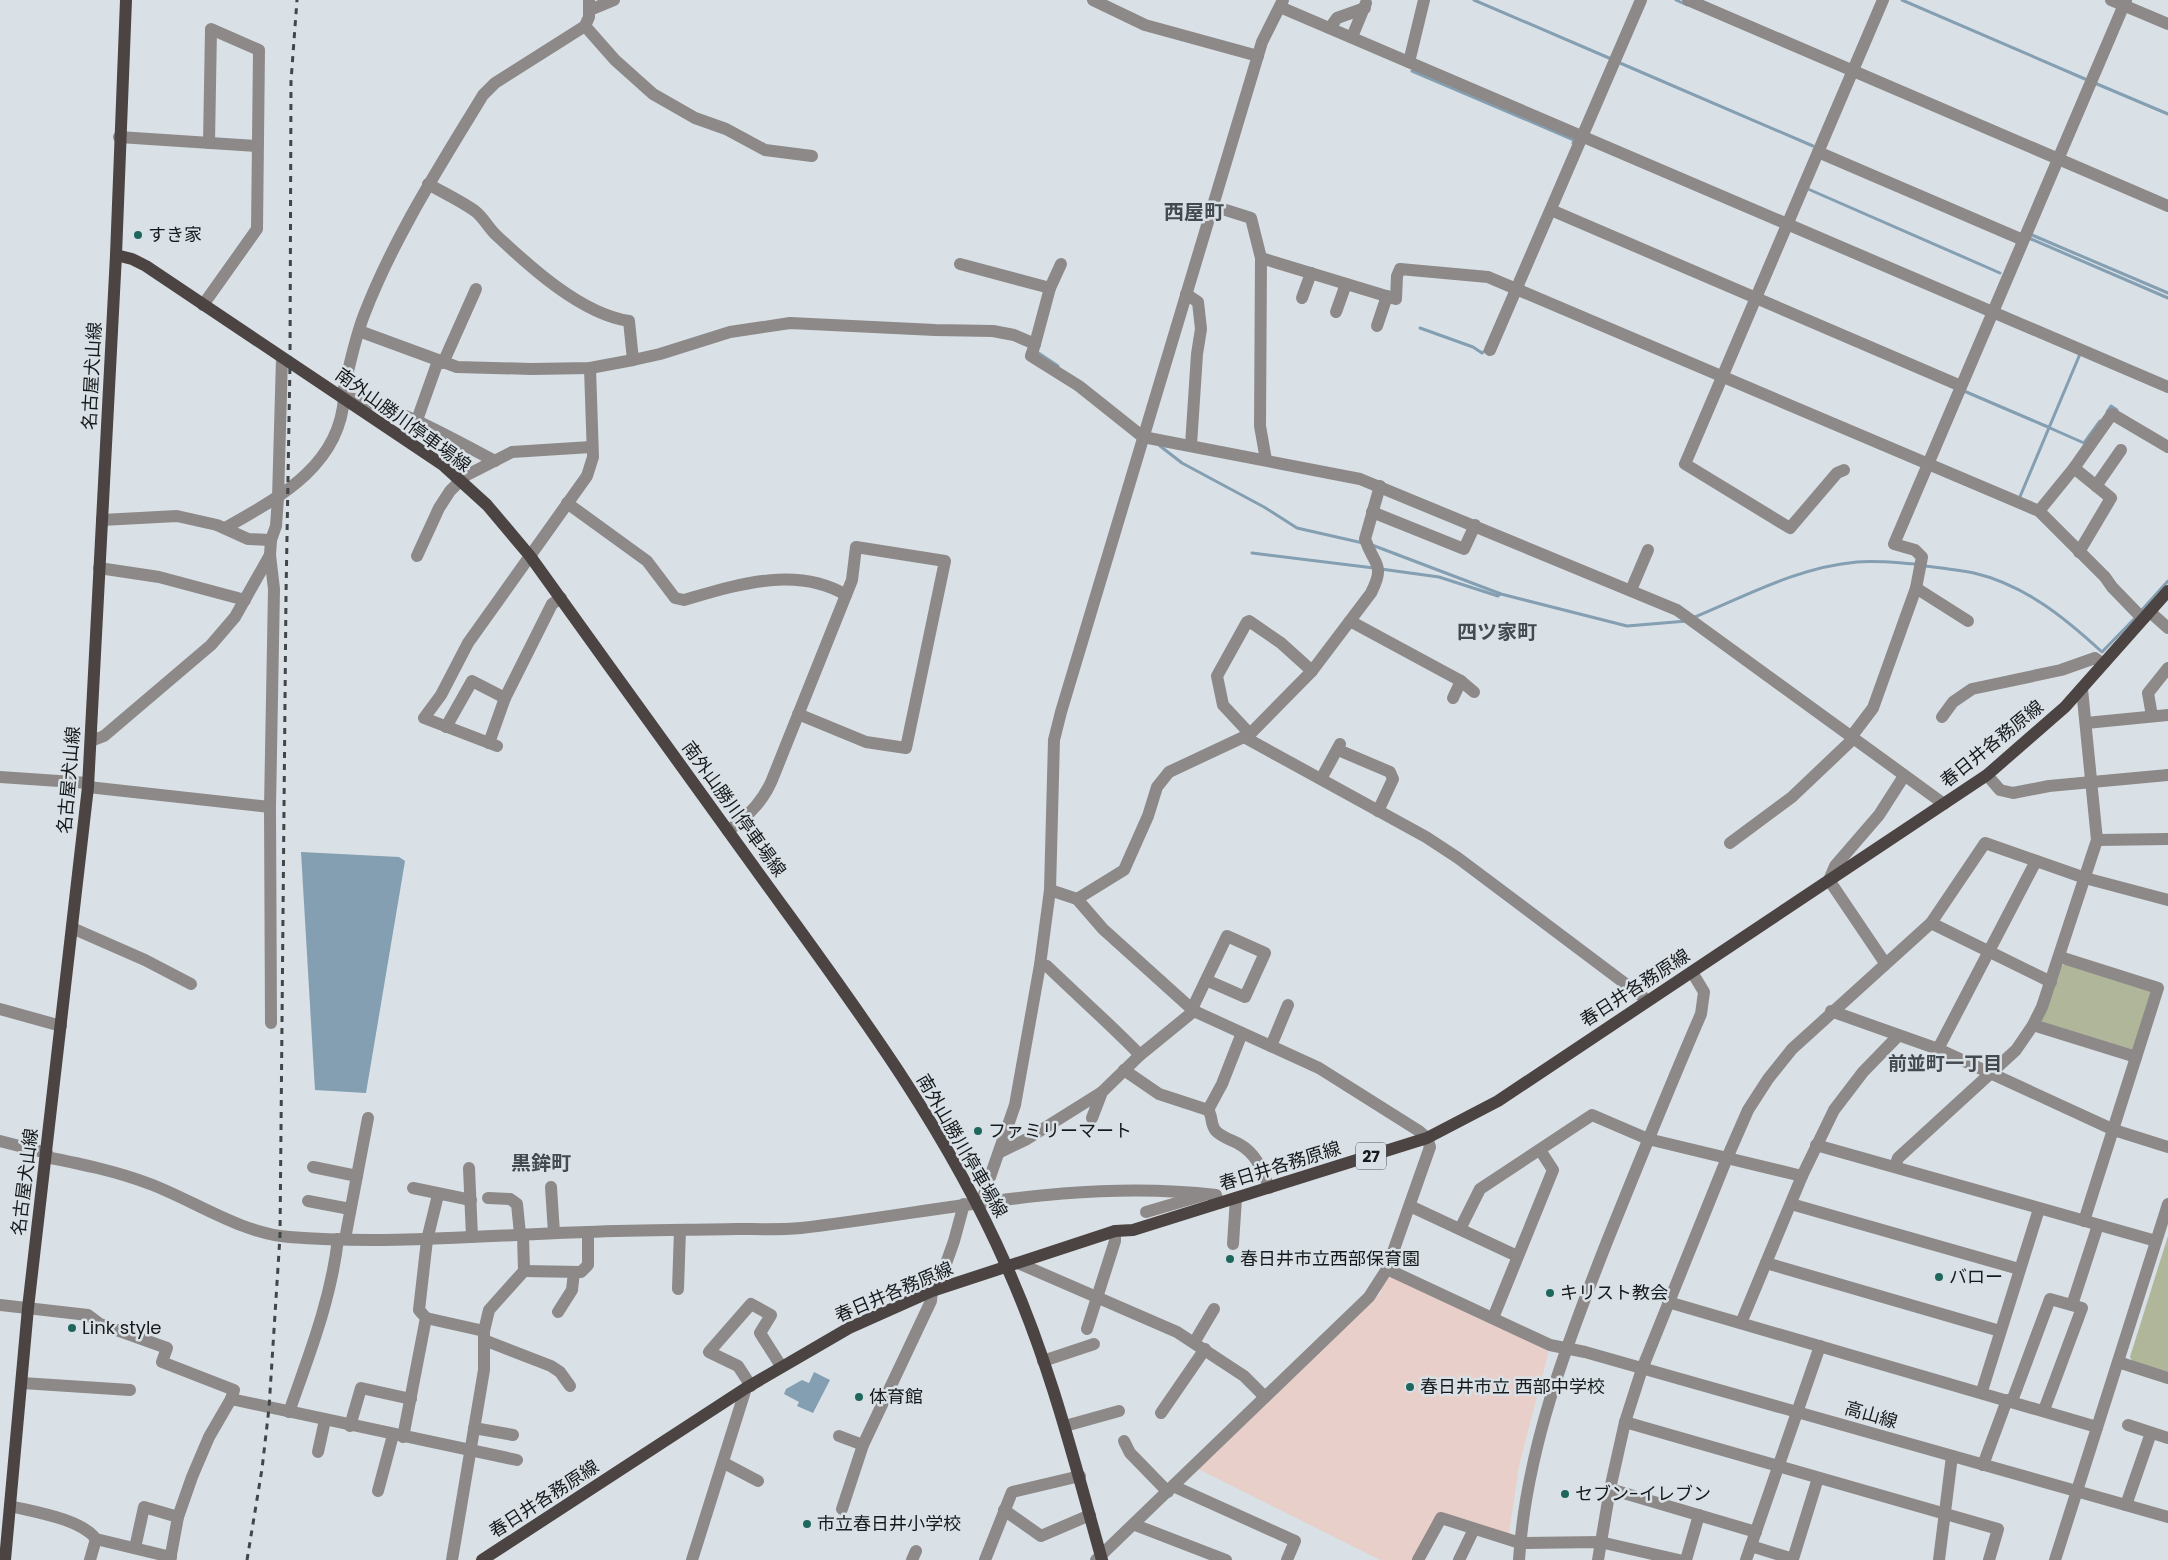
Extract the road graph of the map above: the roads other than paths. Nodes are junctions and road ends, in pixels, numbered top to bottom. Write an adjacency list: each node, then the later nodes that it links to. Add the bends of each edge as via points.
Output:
1 (126, 0): 21 (main road, 名古屋犬山線)
2 (614, 0): 12 (street)
3 (1093, 0): 17 (street, via 1145,25)
4 (1424, 0): 18 (street)
5 (1641, 0): 20 (street)
6 (1688, 0): 19 (street)
7 (1883, 0): 19 (street)
8 (2111, 0): 10 (street)
9 (1282, 3): 15 (street); 17 (street)
10 (2125, 3): 13 (street); 26 (street)
11 (1366, 4): 15 (street, via 1337,18); 16 (street)
12 (590, 5): 14 (street)
13 (2168, 24)
14 (585, 26): 25 (street, via 652,94 765,150); 27 (street, via 495,83 483,95)
15 (1330, 28): 16 (street)
16 (1352, 37): 18 (street)
17 (1258, 56): 28 (street)
18 (1409, 62): 20 (street)
19 (1853, 70): 24 (street); 26 (street)
20 (1582, 136): 30 (street); 31 (street)
21 (119, 137): 22 (street); 33 (main road, 名古屋犬山線)
22 (209, 143): 23 (street); 23 (street, via 211,29 259,50)
23 (257, 146): 46 (street, via 258,229)
24 (1818, 152): 31 (street); 32 (street)
25 (812, 156)
26 (2058, 159): 29 (street); 32 (street)
27 (428, 184): 50 (street, via 376,284); 54 (street, via 476,212 494,233 556,286 602,314 628,321)
28 (1212, 206): 34 (street, via 1251,218); 42 (street)
29 (2168, 206)
30 (1551, 210): 41 (street); 45 (street)
31 (1786, 224): 45 (street); 48 (street)
32 (2023, 240): 48 (street)
33 (116, 255): 46 (main road, 南外山勝川停車場線, via 146,266); 79 (main road, 名古屋犬山線)
34 (1261, 258): 37 (street); 67 (street, via 1260,426)
35 (960, 264): 39 (street)
36 (1060, 264): 39 (street)
37 (1311, 273): 38 (street); 44 (street)
38 (1346, 284): 43 (street); 47 (street)
39 (1050, 288): 51 (street)
40 (476, 289): 55 (street)
41 (1517, 289): 43 (street, via 1488,277 1400,269 1396,299); 52 (street); 57 (street)
42 (1186, 294): 62 (street); 63 (street, via 1198,302 1201,329 1196,354)
43 (1387, 296): 49 (street)
44 (1302, 298)
45 (1755, 298): 57 (street); 58 (street)
46 (203, 305): 53 (main road, 南外山勝川停車場線)
47 (1336, 312)
48 (1992, 312): 58 (street); 59 (street)
49 (1377, 326)
50 (359, 331): 55 (street); 60 (street)
51 (1035, 344): 54 (street, via 1014,334 993,331 790,323 730,332); 62 (street, via 1030,356)
52 (1490, 350)
53 (282, 358): 60 (main road, 南外山勝川停車場線); 75 (street)
54 (633, 360): 56 (street)
55 (440, 362): 56 (street, via 477,368); 61 (street)
56 (590, 368): 64 (street)
57 (1721, 377): 69 (street); 71 (street, via 1685,464 1790,528)
58 (1961, 386): 69 (street)
59 (2168, 387)
60 (343, 397): 61 (street); 72 (main road, 南外山勝川停車場線, via 443,465); 75 (street, via 343,418 317,464)
61 (417, 420): 68 (street)
62 (1144, 432): 63 (street); 133 (street, via 1054,740)
63 (1191, 445): 67 (street)
64 (591, 446): 68 (street, via 512,452); 76 (street, via 592,465)
65 (2168, 447): 70 (street, via 2112,414)
66 (2121, 450): 74 (street)
67 (1266, 460): 73 (street)
68 (496, 462): 72 (street)
69 (1928, 465): 77 (street); 89 (street, via 1894,544 1915,550 1922,557)
70 (2074, 468): 74 (street); 77 (street)
71 (1844, 470)
72 (459, 480): 86 (street, via 439,508); 87 (main road, 南外山勝川停車場線, via 487,506)
73 (1380, 486): 78 (street); 80 (street)
74 (2096, 486): 84 (street, via 2111,498)
75 (278, 498): 81 (street); 82 (street, via 276,526)
76 (567, 504): 87 (street); 92 (street, via 647,561 676,598 684,600 746,582 788,579 813,582)
77 (2039, 511): 84 (street)
78 (1372, 512): 80 (street, via 1464,550); 96 (street, via 1365,539 1380,568 1378,579)
79 (102, 520): 81 (street, via 177,516); 88 (main road, 名古屋犬山線)
80 (1475, 525): 90 (street)
81 (225, 528): 82 (street, via 248,539)
82 (271, 540): 85 (street)
83 (1648, 550): 90 (street)
84 (2079, 552): 95 (street)
85 (270, 555): 94 (street); 124 (street, via 274,589)
86 (417, 556)
87 (530, 556): 93 (main road, 南外山勝川停車場線); 112 (street, via 468,643 441,695 424,718)
88 (99, 568): 94 (street, via 159,577); 115 (main road, 名古屋犬山線)
89 (1916, 588): 97 (street); 114 (street, via 1873,708)
90 (1631, 590): 114 (street, via 1677,610)
91 (2168, 591): 95 (main road, 春日井各務原線 / 27)
92 (846, 595): 107 (street); 107 (street, via 852,580 856,547 945,561 906,748 866,742)
93 (561, 598): 105 (street, via 552,604); 126 (main road, 南外山勝川停車場線)
94 (245, 600): 115 (street, via 211,645 104,736)
95 (2147, 616): 98 (street); 99 (main road, 春日井各務原線 / 27)
96 (1350, 621): 101 (street); 102 (street)
97 (1968, 621)
98 (2168, 628)
99 (2103, 664): 103 (main road, 春日井各務原線 / 27); 110 (street, via 2095,658 2061,670 1972,689 1953,702)
100 (2168, 668): 109 (street, via 2148,693)
101 (1312, 671): 113 (street); 113 (street, via 1281,643 1246,622 1217,676 1223,706)
102 (1461, 681): 104 (street); 106 (street)
103 (2082, 689): 111 (street); 117 (main road, 春日井各務原線 / 27)
104 (1474, 692)
105 (505, 698): 112 (street, via 472,681); 112 (street, via 493,744)
106 (1453, 698)
107 (798, 714): 126 (street, via 769,787 751,813)
108 (2168, 715): 109 (street)
109 (2152, 716): 111 (street)
110 (1942, 717)
111 (2086, 723): 121 (street)
112 (446, 727)
113 (1247, 736): 120 (street); 134 (street, via 1169,772 1157,787 1124,870)
114 (1852, 738): 118 (street); 129 (street, via 1792,797)
115 (91, 741): 122 (main road, 名古屋犬山線)
116 (2168, 774): 121 (street)
117 (1987, 775): 121 (street, via 2000,790 2013,793); 123 (main road, 春日井各務原線 / 27)
118 (1904, 776): 123 (street); 132 (street, via 1879,815 1835,866)
119 (0, 777): 122 (street)
120 (1320, 779): 125 (street); 125 (street, via 1342,748 1390,772 1394,778)
121 (2091, 782): 128 (street)
122 (88, 785): 124 (street); 137 (main road, 名古屋犬山線)
123 (1944, 804): 132 (main road, 春日井各務原線 / 27)
124 (270, 807): 151 (street)
125 (1378, 811): 146 (street, via 1458,858)
126 (728, 831): 190 (main road, 南外山勝川停車場線, via 873,1032 934,1126)
127 (2168, 839): 128 (street)
128 (2097, 840): 131 (street)
129 (1730, 843)
130 (2036, 861): 131 (street); 136 (street, via 1986,843); 138 (street)
131 (2085, 878): 135 (street); 139 (street)
132 (1829, 880): 140 (street); 142 (main road, 春日井各務原線 / 27)
133 (1050, 890): 134 (street); 141 (street)
134 (1077, 899): 149 (street, via 1103,929)
135 (2168, 900)
136 (1931, 923): 138 (street); 140 (street)
137 (72, 928): 145 (street); 152 (main road, 名古屋犬山線)
138 (1990, 952): 144 (street); 157 (street)
139 (2060, 957): 144 (street); 159 (street, via 2158,988)
140 (1885, 963): 150 (street)
141 (1040, 964): 158 (street, via 1047,966 1101,1014); 173 (street, via 1015,1106)
142 (1692, 972): 146 (main road, 春日井各務原線 / 27); 168 (street, via 1704,992 1701,1014)
143 (1206, 980): 143 (street, via 1227,936 1265,953 1245,997); 149 (street)
144 (2051, 982): 153 (street)
145 (191, 984)
146 (1647, 1000): 167 (main road, 春日井各務原線 / 27, via 1498,1101)
147 (1288, 1005): 156 (street)
148 (0, 1009): 152 (street)
149 (1193, 1010): 154 (street); 158 (street)
150 (1832, 1011): 155 (street); 175 (street, via 1792,1049 1768,1079 1748,1110)
151 (271, 1023)
152 (61, 1026): 174 (main road, 名古屋犬山線)
153 (2034, 1026): 159 (street); 161 (street, via 2016,1050)
154 (1242, 1033): 156 (street); 163 (street)
155 (1898, 1036): 157 (street); 170 (street, via 1862,1072 1834,1110)
156 (1271, 1046): 167 (street, via 1319,1068)
157 (1938, 1049): 161 (street)
158 (1140, 1056): 160 (street)
159 (2136, 1057): 166 (street)
160 (1124, 1070): 162 (street); 163 (street, via 1159,1094)
161 (1992, 1072): 166 (street); 177 (street, via 1898,1158)
162 (1102, 1092): 165 (street); 173 (street, via 1028,1139)
163 (1208, 1110): 183 (street, via 1217,1133 1247,1149 1260,1164)
164 (368, 1118): 179 (street)
165 (1092, 1118)
166 (2114, 1130): 171 (street); 198 (street)
167 (1427, 1138): 183 (main road, 春日井各務原線 / 27); 194 (street, via 1430,1146)
168 (1648, 1139): 172 (street, via 1592,1115); 175 (street); 236 (street)
169 (0, 1141): 174 (street)
170 (1816, 1145): 177 (street); 180 (street)
171 (2168, 1147)
172 (1540, 1150): 201 (street, via 1480,1188); 211 (street, via 1553,1170)
173 (1000, 1152): 190 (street)
174 (46, 1155): 207 (street, via 151,1185 264,1232 286,1237); 224 (main road, 名古屋犬山線)
175 (1727, 1158): 180 (street); 221 (street)
176 (313, 1167): 179 (street)
177 (1895, 1167): 196 (street)
178 (469, 1168): 188 (street)
179 (357, 1176): 195 (street)
180 (1802, 1176): 192 (street)
181 (551, 1187): 204 (street)
182 (412, 1188): 185 (street)
183 (1269, 1188): 187 (main road, 春日井各務原線 / 27)
184 (1209, 1194): 190 (street, via 1121,1189); 191 (street, via 1216,1195); 197 (street)
185 (438, 1195): 188 (street); 208 (street)
186 (488, 1198): 205 (street, via 510,1199 517,1204)
187 (1236, 1198): 191 (main road, 春日井各務原線 / 27); 210 (street)
188 (471, 1200): 206 (street)
189 (308, 1201): 195 (street)
190 (974, 1203): 200 (street, via 798,1228); 213 (main road, 南外山勝川停車場線); 219 (street)
191 (1219, 1203): 202 (main road, 春日井各務原線 / 27, via 1133,1230)
192 (1791, 1204): 212 (street); 215 (street)
193 (2168, 1204): 209 (street)
194 (1410, 1206): 201 (street); 214 (street)
195 (350, 1209): 207 (street)
196 (2039, 1209): 198 (street); 215 (street)
197 (1146, 1212)
198 (2084, 1221): 199 (street)
199 (2098, 1225): 209 (street); 223 (street)
200 (680, 1230): 203 (street); 218 (street)
201 (1460, 1230): 211 (street)
202 (1115, 1231): 213 (main road, 春日井各務原線 / 27); 220 (street)
203 (588, 1232): 204 (street); 217 (street, via 588,1265 581,1272)
204 (554, 1233): 205 (street)
205 (521, 1234): 206 (street); 216 (street)
206 (472, 1237): 208 (street)
207 (341, 1239): 208 (street); 253 (street, via 326,1307)
208 (427, 1240): 227 (street, via 419,1310)
209 (2156, 1241): 238 (street)
210 (1233, 1244)
211 (1517, 1256): 228 (street)
212 (1766, 1263): 229 (street); 231 (street)
213 (1012, 1265): 219 (main road, 春日井各務原線 / 27); 220 (street); 237 (main road, 南外山勝川停車場線)
214 (1387, 1269): 228 (street, 高山線); 247 (street, via 1369,1297)
215 (2020, 1269): 231 (street)
216 (524, 1271): 217 (street); 232 (street, via 489,1310)
217 (574, 1272): 226 (street, via 572,1290)
218 (678, 1289)
219 (934, 1290): 239 (main road, 春日井各務原線 / 27, via 849,1328); 269 (street)
220 (1098, 1298): 230 (street); 234 (street)
221 (1668, 1302): 229 (street); 240 (street)
222 (0, 1305): 224 (street)
223 (2072, 1305): 250 (street, via 2050,1298); 251 (street, via 2082,1308)
224 (28, 1308): 242 (main road, 名古屋犬山線); 248 (street, via 88,1315 100,1324 170,1343 162,1362 234,1390)
225 (1214, 1309): 234 (street)
226 (558, 1312)
227 (426, 1318): 232 (street); 249 (street)
228 (1493, 1318): 236 (street, 高山線, via 1550,1345)
229 (1742, 1323): 235 (street)
230 (1087, 1329)
231 (2000, 1331): 246 (street)
232 (484, 1335): 243 (street, via 551,1366); 262 (street, via 484,1370)
233 (1094, 1344): 237 (street)
234 (1200, 1345): 247 (street, via 1244,1376); 254 (street)
235 (1820, 1346): 246 (street); 255 (street)
236 (1565, 1348): 240 (street, 高山線); 298 (street, via 1540,1437)
237 (1044, 1361): 260 (main road, 南外山勝川停車場線)
238 (2118, 1362): 241 (street); 261 (street)
239 (782, 1366): 244 (main road, 春日井各務原線 / 27); 244 (street, via 760,1334 771,1315 752,1304 709,1352 738,1366)
240 (1642, 1369): 255 (street, 高山線); 257 (street)
241 (2168, 1378)
242 (22, 1383): 245 (street); 288 (main road, 名古屋犬山線)
243 (570, 1386)
244 (749, 1387): 274 (street); 308 (main road, 春日井各務原線 / 27)
245 (130, 1390)
246 (1982, 1391): 250 (street)
247 (1265, 1397): 280 (street)
248 (232, 1399): 253 (street); 291 (street, via 209,1437)
249 (411, 1399): 259 (street, via 361,1388); 265 (street)
250 (2010, 1400): 251 (street); 275 (street)
251 (2044, 1410): 261 (street)
252 (1119, 1411): 260 (street)
253 (289, 1412): 256 (street)
254 (1162, 1413)
255 (1798, 1413): 272 (street, 高山線); 276 (street)
256 (325, 1420): 259 (street); 271 (street)
257 (1625, 1422): 276 (street); 281 (street)
258 (2128, 1425): 263 (street)
259 (350, 1426): 265 (street)
260 (1065, 1426): 277 (main road, 南外山勝川停車場線)
261 (2097, 1427): 282 (street)
262 (474, 1428): 264 (street); 270 (street)
263 (2151, 1433): 267 (street); 284 (street)
264 (513, 1435)
265 (398, 1436): 270 (street); 283 (street)
266 (840, 1436): 269 (street)
267 (2168, 1438)
268 (1124, 1441): 280 (street, via 1130,1453)
269 (863, 1445): 285 (street)
270 (470, 1451): 273 (street); 307 (street)
271 (318, 1452)
272 (1952, 1456): 275 (street, 高山線); 287 (street)
273 (517, 1460)
274 (724, 1463): 279 (street); 309 (street)
275 (1983, 1465): 282 (street, 高山線)
276 (1779, 1466): 278 (street); 295 (street)
277 (1080, 1476): 286 (street, via 1012,1492); 289 (main road, 南外山勝川停車場線)
278 (1818, 1478): 287 (street); 299 (street, via 1793,1559)
279 (758, 1481)
280 (1171, 1489): 293 (street); 311 (street, via 1295,1541)
281 (1610, 1489): 290 (street); 297 (street)
282 (2076, 1491): 284 (street, 高山線); 321 (street)
283 (378, 1492)
284 (2126, 1506): 292 (street, 高山線)
285 (842, 1509)
286 (1004, 1510): 289 (street, via 1041,1536); 310 (street)
287 (1945, 1513): 319 (street); 320 (street, via 1998,1529)
288 (6, 1514): 296 (street, via 52,1517 89,1530); 305 (main road, 名古屋犬山線)
289 (1090, 1515): 303 (main road, 南外山勝川停車場線)
290 (1699, 1515): 295 (street); 317 (street)
291 (178, 1517): 300 (street, via 144,1507); 302 (street)
292 (2168, 1518)
293 (1135, 1525): 303 (street); 304 (street)
294 (1474, 1529): 298 (street); 312 (street, via 1440,1518); 313 (street)
295 (1756, 1532): 299 (street)
296 (96, 1539): 300 (street); 306 (street)
297 (1600, 1542): 298 (street); 301 (street); 315 (street)
298 (1520, 1543): 314 (street)
299 (1751, 1546): 318 (street)
300 (135, 1548): 302 (street)
301 (1651, 1557): 316 (street)
302 (170, 1558)
303 (1099, 1559)
304 (1218, 1559)
305 (5, 1560)
306 (90, 1560)
307 (452, 1560)
308 (482, 1560)
309 (692, 1560)
310 (985, 1560)
311 (1287, 1560)
312 (1418, 1560)
313 (1458, 1560)
314 (1519, 1560)
315 (1598, 1560)
316 (1680, 1560)
317 (1686, 1560)
318 (1746, 1560)
319 (1939, 1560)
320 (1989, 1560)
321 (2055, 1560)

